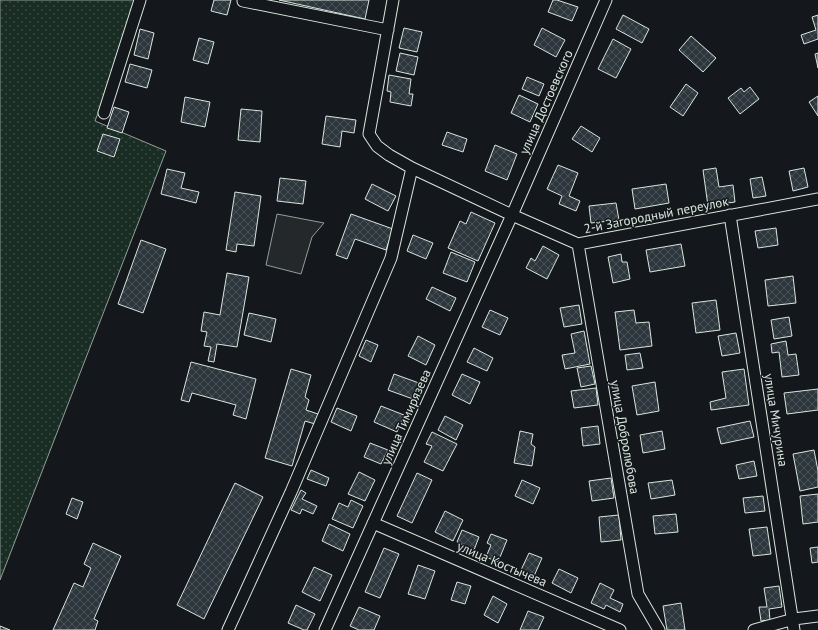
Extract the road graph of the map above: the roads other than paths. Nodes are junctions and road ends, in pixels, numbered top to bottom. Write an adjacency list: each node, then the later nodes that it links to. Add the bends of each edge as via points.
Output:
1 (140, 0): 6 (street)
2 (243, 0): 5 (street)
3 (394, 0): 5 (street)
4 (606, 0): 10 (street, улица Достоевского)
5 (388, 30): 7 (street, 2-й Загородный переулок, via 369,134 377,146)
6 (104, 113)
7 (412, 168): 10 (street, 2-й Загородный переулок); 15 (street, via 391,258 291,492)
8 (818, 200): 9 (street, 2-й Загородный переулок)
9 (730, 215): 11 (street, 2-й Загородный переулок); 14 (street, улица Мичурина)
10 (512, 216): 11 (street, 2-й Загородный переулок); 12 (street, улица Тимирязева)
11 (578, 244): 18 (street, улица Добролюбова, via 638,594)
12 (373, 523): 16 (street, улица Тимирязева); 17 (street, улица Костычева)
13 (818, 616): 14 (street)
14 (794, 625): 19 (street)
15 (228, 630)
16 (325, 630)
17 (620, 630)
18 (659, 630)
19 (754, 630)

